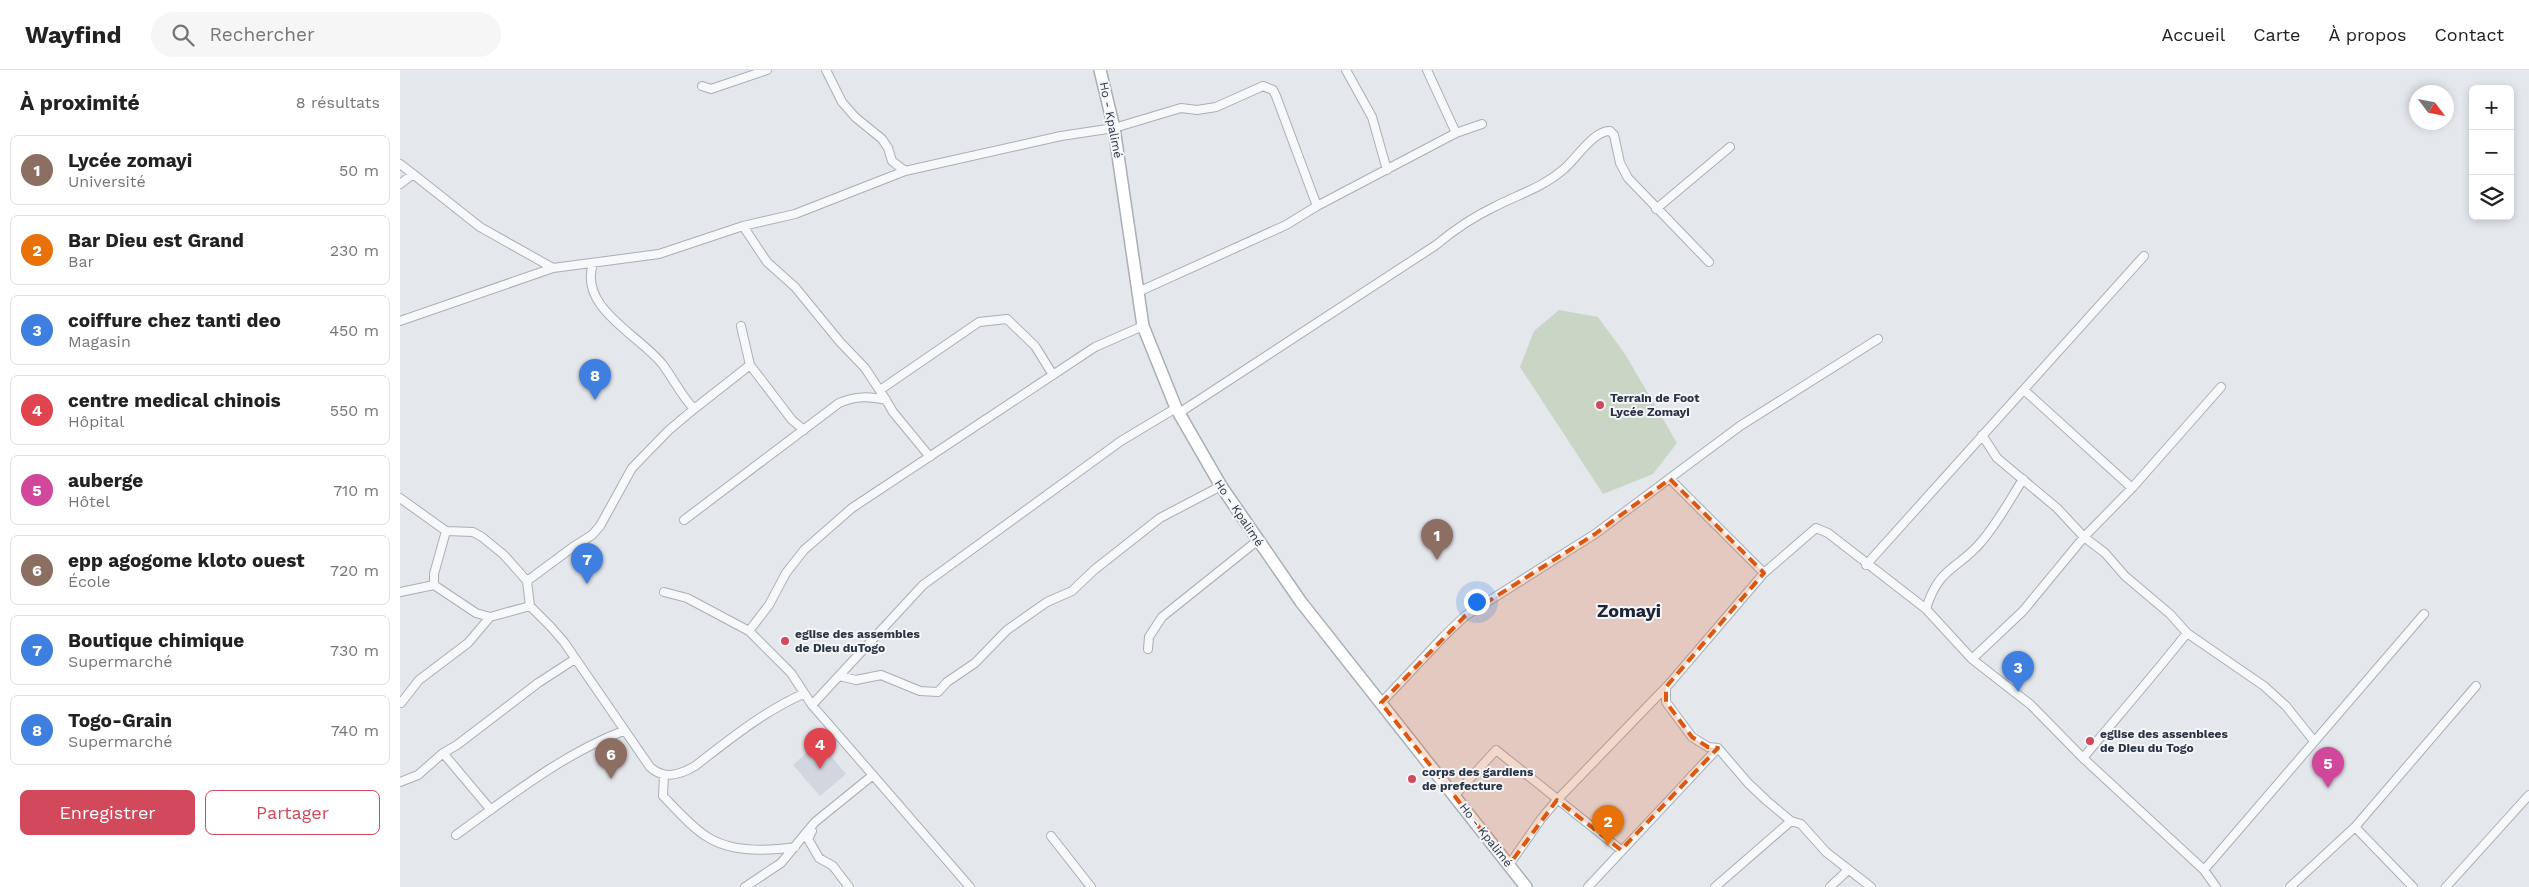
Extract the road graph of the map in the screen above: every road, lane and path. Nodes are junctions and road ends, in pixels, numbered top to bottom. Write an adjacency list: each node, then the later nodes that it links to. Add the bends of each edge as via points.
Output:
1 (767, 70): 6 (street, via 711,89)
2 (826, 70): 13 (street, via 842,102 882,140 892,161)
3 (1100, 70): 8 (main road, Ho - Kpalimé)
4 (1346, 70): 12 (street, via 1372,117)
5 (1427, 70): 9 (street)
6 (702, 86)
7 (1482, 124): 9 (street)
8 (1114, 128): 13 (street, via 1061,136); 16 (street, via 1181,108 1216,107 1256,88 1268,87 1278,102); 23 (main road, Ho - Kpalimé)
9 (1456, 133): 12 (street)
10 (1730, 147): 17 (street)
11 (400, 164): 14 (street)
12 (1387, 170): 16 (street)
13 (906, 171): 18 (street, via 795,214)
14 (413, 174): 15 (street); 22 (street, via 480,227)
15 (400, 184)
16 (1317, 206): 23 (street, via 1286,225)
17 (1656, 209): 20 (street); 35 (street, via 1628,178 1620,163 1614,135 1604,131 1542,186 1492,208 1454,230 1436,245)
18 (744, 226): 21 (street, via 659,254); 31 (street, via 767,262 795,287)
19 (2144, 256): 32 (street)
20 (1710, 262)
21 (593, 264): 22 (street); 34 (street, via 589,276 591,288 623,331 662,364)
22 (553, 268): 24 (street)
23 (1138, 292): 26 (main road, Ho - Kpalimé)
24 (400, 321)
25 (741, 326): 28 (street)
26 (1143, 326): 29 (street, via 1095,347); 35 (main road, Ho - Kpalimé)
27 (1878, 339): 39 (street, via 1740,426)
28 (750, 365): 34 (street); 36 (street, via 792,420)
29 (1053, 375): 31 (street, via 1035,346 1007,319 979,322); 38 (street)
30 (2221, 387): 42 (street)
31 (880, 390): 33 (street)
32 (2024, 390): 37 (street); 42 (street)
33 (886, 400): 36 (street, via 870,396 853,398 840,403); 38 (street)
34 (694, 409): 50 (street, via 632,468 592,535)
35 (1177, 411): 41 (main road, Ho - Kpalimé); 63 (street, via 1106,451 923,585)
36 (804, 430): 44 (street)
37 (1982, 435): 40 (street, via 1997,458); 48 (street)
38 (930, 457): 58 (street, via 869,496 811,542 792,564 769,605)
39 (1670, 479): 49 (street); 68 (street, via 1595,534 1465,616)
40 (2023, 479): 46 (street); 55 (street, via 1981,543 1940,578)
41 (1221, 486): 47 (main road, Ho - Kpalimé); 63 (street, via 1160,518 1072,591 1047,602 1007,630 975,663 938,692 920,692 882,675 856,680)
42 (2132, 488): 46 (street)
43 (400, 498): 45 (street)
44 (684, 520)
45 (446, 531): 50 (street, via 473,532 482,537); 51 (street)
46 (2084, 537): 59 (street, via 2105,553); 62 (street, via 2023,611)
47 (1257, 541): 60 (street, via 1162,617 1148,637); 68 (main road, Ho - Kpalimé)
48 (1866, 565): 49 (street, via 1828,533 1816,528); 55 (street)
49 (1764, 573): 65 (street)
50 (527, 581): 54 (street)
51 (434, 585): 52 (street); 57 (street, via 476,613)
52 (400, 592)
53 (664, 592): 58 (street, via 687,598)
54 (530, 606): 57 (street); 61 (street, via 552,627)
55 (1926, 608): 62 (street)
56 (2424, 614): 71 (street)
57 (490, 617): 67 (street, via 468,643 419,680)
58 (749, 631): 66 (street, via 791,673)
59 (2187, 633): 71 (street, via 2264,686 2286,706); 74 (street)
60 (1148, 649)
61 (575, 659): 70 (street); 73 (street)
62 (1972, 660): 74 (street, via 2030,705)
63 (839, 676): 69 (street)
64 (2476, 686): 84 (street)
65 (1666, 687): 72 (street, via 1666,702 1692,737 1708,748); 80 (street)
66 (803, 694): 69 (street); 75 (street, via 752,722 685,772)
67 (401, 703)
68 (1382, 703): 78 (main road, Ho - Kpalimé)
69 (812, 705): 76 (street)
70 (623, 730): 75 (street, via 650,767 657,774); 81 (street, via 564,760)
71 (2314, 741): 91 (street)
72 (1718, 748): 82 (street, via 1748,783); 88 (street)
73 (443, 752): 77 (street, via 425,771); 81 (street)
74 (2083, 758): 91 (street)
75 (664, 775): 87 (street, via 663,796 709,838 734,848 774,850)
76 (873, 775): 83 (street); 94 (street)
77 (400, 782)
78 (1455, 795): 80 (street, via 1496,750); 89 (main road, Ho - Kpalimé)
79 (2529, 795): 104 (street)
80 (1557, 800): 88 (street); 89 (street)
81 (491, 810): 85 (street)
82 (1791, 821): 90 (street, via 1801,824 1826,852); 98 (street)
83 (815, 822): 87 (street); 93 (street, via 808,839 819,858 833,866)
84 (2355, 827): 102 (street); 103 (street)
85 (456, 836)
86 (1051, 836): 95 (street)
87 (795, 846): 92 (street, via 781,863)
88 (1621, 850): 97 (street)
89 (1509, 865): 96 (main road, Ho - Kpalimé)
90 (1848, 870): 99 (street); 100 (street)
91 (2204, 870): 101 (street)
92 (744, 887)
93 (849, 887)
94 (970, 887)
95 (1091, 887)
96 (1526, 887)
97 (1588, 887)
98 (1715, 887)
99 (1830, 887)
100 (1871, 887)
101 (2216, 887)
102 (2290, 887)
103 (2413, 887)
104 (2446, 887)

